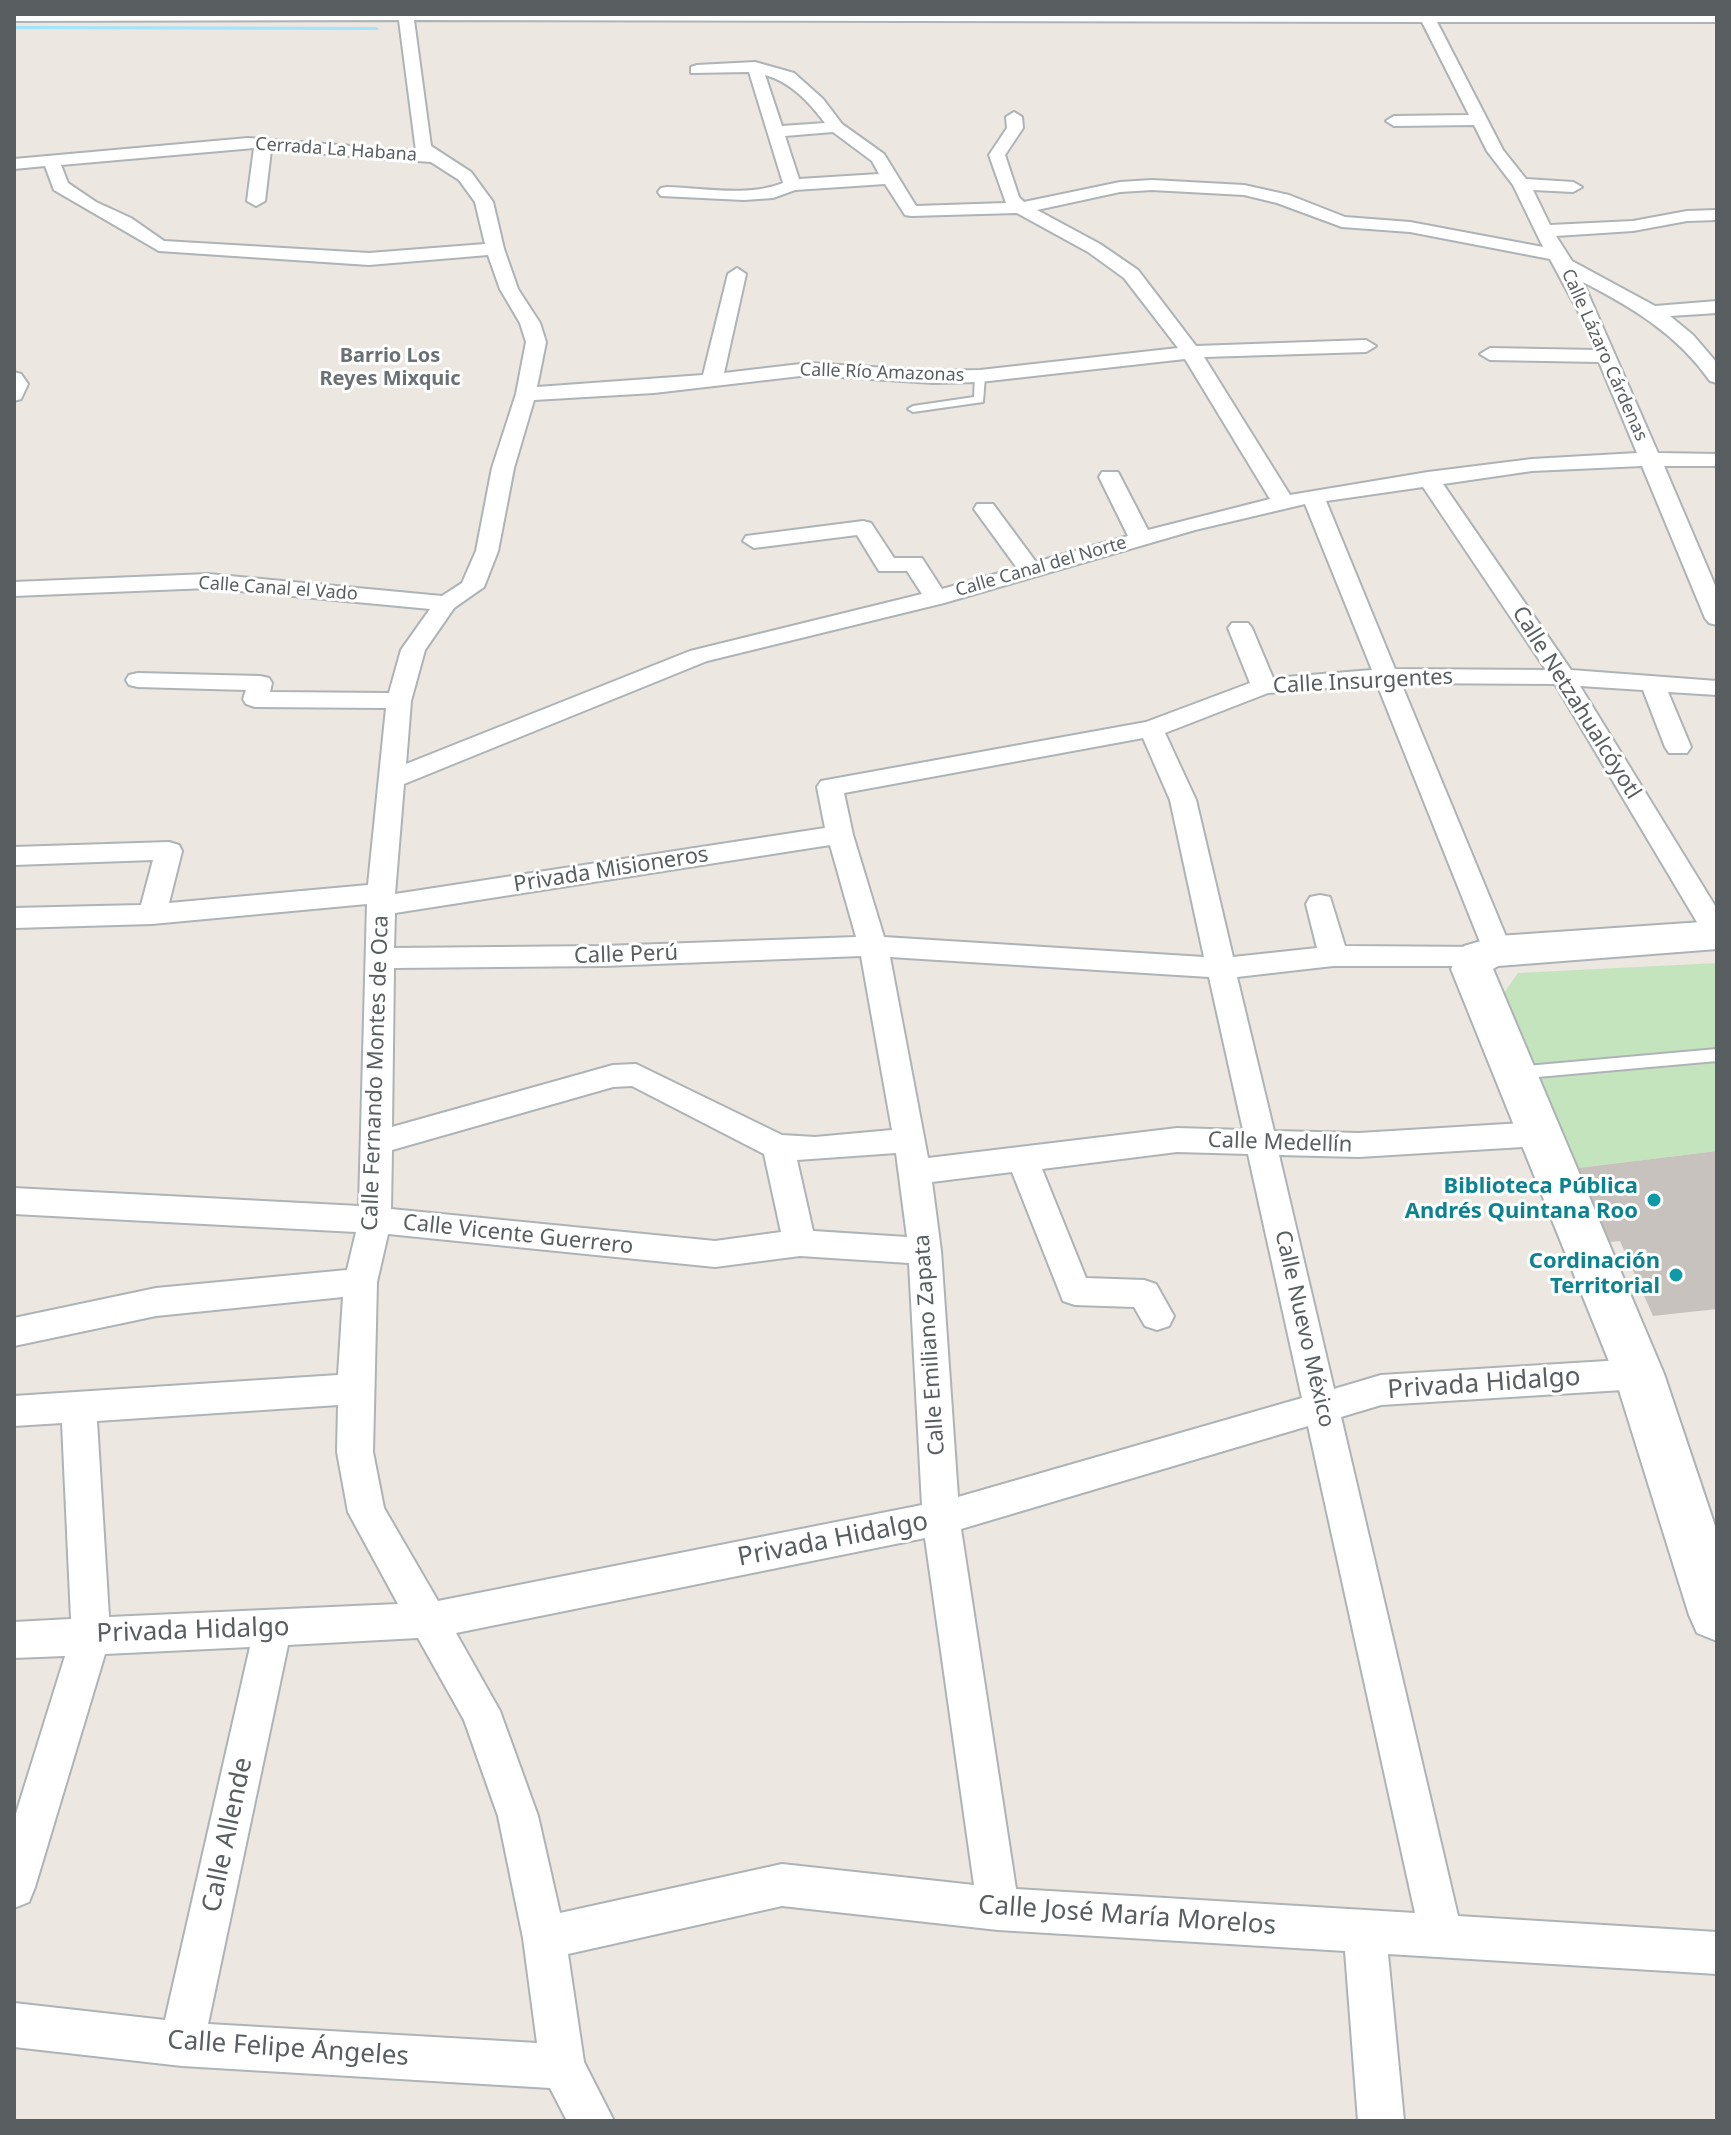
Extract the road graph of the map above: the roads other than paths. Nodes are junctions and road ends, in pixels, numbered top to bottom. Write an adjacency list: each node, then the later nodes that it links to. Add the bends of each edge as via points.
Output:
1 (406, 16): 2 (street); 3 (street); 13 (street, via 423,148)
2 (14, 17)
3 (1427, 17): 4 (street); 8 (street, Calle Lázaro Cárdenas)
4 (1717, 18)
5 (755, 67): 6 (street); 10 (street, via 788,76); 11 (street)
6 (697, 70)
7 (1014, 117): 22 (street, via 1015,128 997,155 1011,198)
8 (1479, 120): 9 (street); 17 (street, Calle Lázaro Cárdenas)
9 (1394, 121)
10 (836, 127): 11 (street); 16 (street, via 878,158)
11 (775, 132): 18 (street)
12 (263, 144): 13 (street, Cerrada La Habana); 14 (street, Cerrada La Habana); 21 (street)
13 (435, 157): 25 (street, Cerrada La Habana, via 465,176 484,202)
14 (52, 162): 15 (street, Cerrada La Habana); 25 (street, via 60,186 159,246 369,259)
15 (14, 164)
16 (892, 178): 18 (street); 22 (street, via 911,211)
17 (1521, 184): 19 (street); 24 (street, Calle Lázaro Cárdenas)
18 (792, 185): 20 (street, via 744,195)
19 (1573, 187)
20 (667, 192)
21 (256, 201)
22 (1020, 208): 26 (street, via 1120,187 1244,190 1342,222 1410,227); 31 (street, via 1131,274)
23 (1717, 215): 24 (street)
24 (1544, 231): 26 (street, Calle Lázaro Cárdenas)
25 (495, 249): 38 (street, Cerrada La Habana, via 536,342)
26 (1560, 260): 29 (street); 33 (street, Calle Lázaro Cárdenas)
27 (737, 274): 37 (street)
28 (1717, 307): 29 (street)
29 (1651, 312): 35 (street, via 1694,345)
30 (1366, 346): 31 (street, Calle Río Amazonas)
31 (1191, 352): 34 (street, Calle Río Amazonas); 46 (street)
32 (1490, 354): 33 (street)
33 (1605, 356): 41 (street, Calle Lázaro Cárdenas)
34 (980, 376): 37 (street, Calle Río Amazonas, via 809,369); 40 (lane, via 979,400)
35 (1717, 377)
36 (14, 378): 39 (street)
37 (712, 381): 38 (street, Calle Río Amazonas)
38 (526, 394): 53 (street, Calle Fernando Montes de Oca, via 503,468 487,551 472,587)
39 (14, 395)
40 (913, 409)
41 (1652, 459): 42 (street, Calle Canal del Norte); 44 (street, Calle Canal del Norte, via 1532,465); 54 (street, Calle Lázaro Cárdenas)
42 (1717, 460)
43 (1110, 477): 48 (street)
44 (1428, 478): 45 (street, Calle Canal del Norte); 57 (street, Calle Netzahualcóyotl)
45 (1313, 496): 46 (street, Calle Canal del Norte); 56 (street)
46 (1283, 502): 48 (street, Calle Canal del Norte)
47 (985, 509): 50 (street)
48 (1141, 539): 50 (street, Calle Canal del Norte)
49 (754, 541): 52 (street, via 863,528 887,566 914,563)
50 (1031, 570): 52 (street, Calle Canal del Norte)
51 (14, 589): 53 (street, Calle Canal el Vado, via 208,581)
52 (936, 598): 65 (street, Calle Canal del Norte, via 699,656)
53 (446, 603): 62 (street, Calle Fernando Montes de Oca, via 413,650)
54 (1717, 618)
55 (1240, 628): 60 (street)
56 (1388, 676): 57 (street, Calle Insurgentes); 60 (street, Calle Insurgentes); 75 (street)
57 (1563, 677): 59 (street, Calle Insurgentes); 73 (street, Calle Netzahualcóyotl)
58 (138, 680): 62 (street, via 260,683 255,699)
59 (1653, 684): 61 (street, Calle Insurgentes); 64 (street)
60 (1264, 686): 63 (street, Calle Insurgentes)
61 (1717, 688)
62 (399, 701): 65 (street, Calle Fernando Montes de Oca)
63 (1151, 729): 66 (street, Calle Insurgentes); 78 (street, Calle Nuevo México, via 1183,800)
64 (1678, 747)
65 (390, 780): 69 (street, Calle Fernando Montes de Oca)
66 (830, 787): 67 (street, Calle Emiliano Zapata)
67 (840, 835): 69 (street, Privada Misioneros); 74 (street, Calle Emiliano Zapata)
68 (14, 856): 71 (street, via 169,851)
69 (381, 899): 71 (street, Privada Misioneros); 77 (street, Calle Fernando Montes de Oca)
70 (1320, 904): 76 (street)
71 (152, 914): 72 (street, Privada Misioneros)
72 (14, 918)
73 (1717, 934): 75 (main road)
74 (873, 946): 77 (street, Calle Perú); 78 (street, Calle Perú); 85 (street, Calle Emiliano Zapata)
75 (1489, 954): 76 (street, Calle Perú); 80 (main road, via 1472,969)
76 (1333, 956): 78 (street, Calle Perú)
77 (379, 958): 83 (street, Calle Fernando Montes de Oca)
78 (1223, 968): 82 (street, Calle Nuevo México)
79 (1717, 1055): 80 (lane)
80 (1514, 1073): 81 (main road)
81 (1539, 1134): 82 (street, Calle Medellín, via 1359,1145); 94 (main road)
82 (1262, 1140): 86 (street, Calle Medellín, via 1177,1140); 97 (street, Calle Nuevo México)
83 (376, 1143): 84 (street, via 613,1076 636,1075); 88 (street, Calle Fernando Montes de Oca)
84 (778, 1147): 85 (street, Calle Medellín); 89 (street)
85 (913, 1156): 86 (street, Calle Medellín); 90 (street, Calle Emiliano Zapata)
86 (1023, 1161): 92 (street, via 1075,1291 1144,1294)
87 (14, 1201): 88 (street, Calle Vicente Guerrero)
88 (375, 1220): 89 (street, Calle Vicente Guerrero, via 715,1254); 91 (street, Calle Fernando Montes de Oca)
89 (800, 1243): 90 (street, Calle Vicente Guerrero)
90 (925, 1251): 99 (street, Calle Emiliano Zapata)
91 (360, 1282): 93 (street, via 156,1302); 95 (street, Calle Fernando Montes de Oca)
92 (1157, 1316)
93 (14, 1332)
94 (1639, 1374): 97 (street, Privada Hidalgo, via 1381,1390); 100 (main road)
95 (355, 1389): 96 (street); 101 (street, Calle Fernando Montes de Oca, via 355,1452 366,1512)
96 (79, 1405): 98 (street); 103 (street)
97 (1321, 1409): 99 (street, Privada Hidalgo); 108 (street, Calle Nuevo México)
98 (14, 1411)
99 (941, 1518): 101 (street, Privada Hidalgo); 106 (street, Calle Emiliano Zapata)
100 (1714, 1590)
101 (431, 1620): 102 (street, Privada Hidalgo); 109 (street, Calle Fernando Montes de Oca, via 480,1711 518,1816)
102 (273, 1627): 103 (street, Privada Hidalgo); 112 (street, Calle Allende)
103 (91, 1635): 104 (street, Privada Hidalgo); 105 (street)
104 (14, 1640)
105 (14, 1887)
106 (998, 1909): 107 (street, Calle José María Morelos); 109 (street, Calle José María Morelos, via 782,1885)
107 (1365, 1930): 108 (street, Calle José María Morelos); 115 (street)
108 (1441, 1935): 110 (street, Calle José María Morelos)
109 (544, 1938): 113 (street, Calle Fernando Montes de Oca)
110 (1717, 1953)
111 (14, 2025): 112 (street, Calle Felipe Ángeles)
112 (182, 2044): 113 (street, Calle Felipe Ángeles)
113 (563, 2067): 114 (street, Calle Fernando Montes de Oca)
114 (591, 2121)
115 (1381, 2121)

